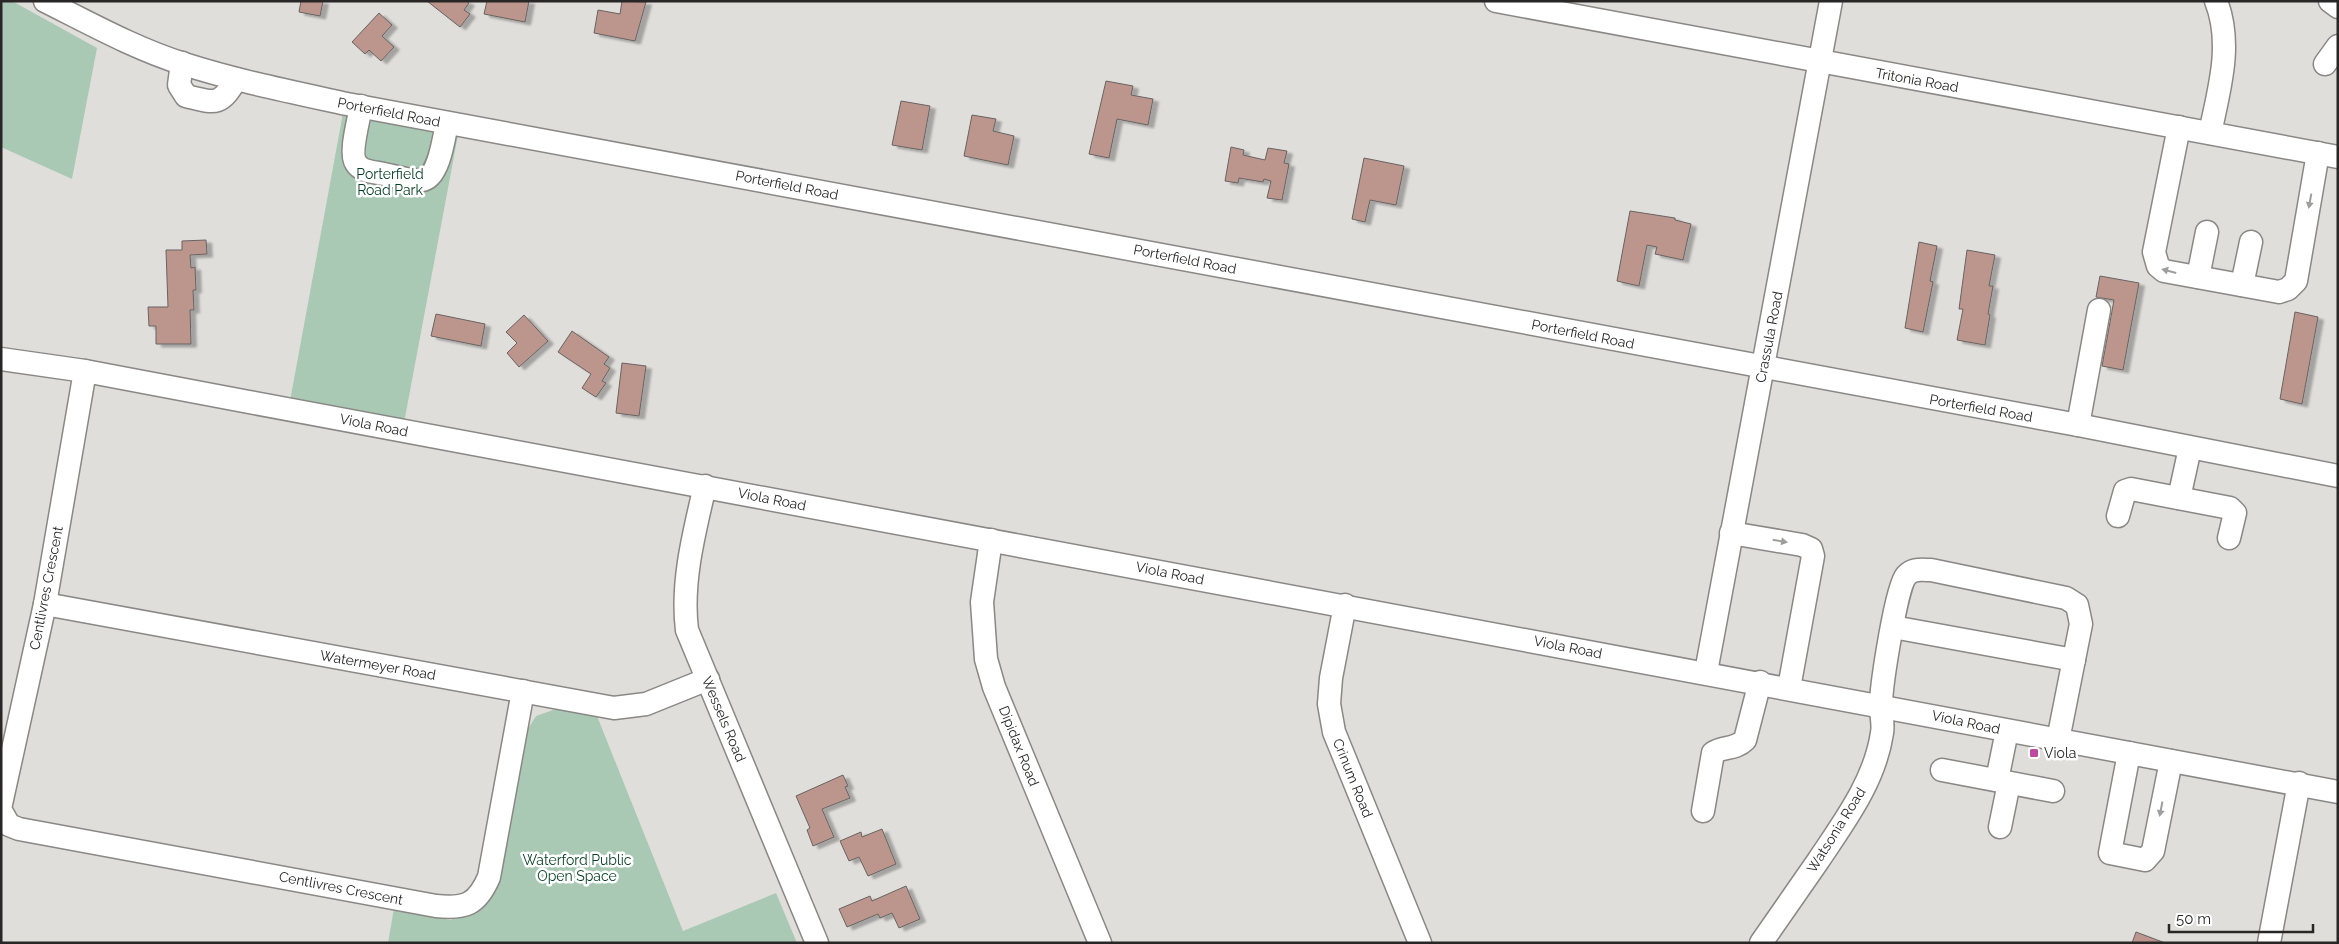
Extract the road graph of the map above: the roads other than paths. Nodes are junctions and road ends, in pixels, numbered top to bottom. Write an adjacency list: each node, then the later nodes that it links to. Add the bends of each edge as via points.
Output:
1 (45, 1): 8 (street, Porterfield Road, via 128,42)
2 (1496, 1): 7 (street, Tritonia Road)
3 (1831, 1): 7 (street, Crassula Road)
4 (2216, 1): 13 (street, via 2224,40 2223,70)
5 (2330, 1): 6 (street)
6 (2338, 7)
7 (1820, 62): 12 (street, Tritonia Road); 21 (street, Crassula Road)
8 (182, 63): 9 (street, Porterfield Road); 9 (street, via 179,85 186,96 219,101)
9 (236, 79): 10 (street, Porterfield Road)
10 (361, 106): 11 (street, Porterfield Road); 11 (street, via 353,155 362,170 421,181 428,178 437,164)
11 (447, 123): 21 (street, Porterfield Road)
12 (2179, 127): 13 (street, Tritonia Road); 17 (street, one-way to 12, via 2161,269 2154,252)
13 (2210, 133): 14 (street, Tritonia Road)
14 (2328, 155): 18 (street, one-way to 18, via 2296,281 2282,292)
15 (2208, 232): 17 (street)
16 (2251, 242): 18 (street)
17 (2198, 277): 18 (street)
18 (2242, 285)
19 (2099, 310): 23 (street)
20 (1, 359): 22 (street, Viola Road)
21 (1764, 368): 23 (street, Porterfield Road); 29 (street, Crassula Road)
22 (85, 371): 26 (street, Viola Road); 32 (street, Centlivres Crescent)
23 (2078, 425): 24 (street, Porterfield Road)
24 (2190, 448): 25 (street, Porterfield Road); 27 (street)
25 (2338, 476)
26 (705, 486): 31 (street, Viola Road); 37 (street, Wessels Road, via 687,583 685,614 688,630)
27 (2179, 498): 28 (street, via 2130,489 2125,492); 30 (street, via 2230,508 2235,513)
28 (2118, 516)
29 (1732, 533): 36 (street, Crassula Road); 39 (street, one-way to 39, via 1802,544 1811,549 1813,556)
30 (2229, 538)
31 (992, 540): 33 (street, Viola Road); 56 (street, Dipidax Road, via 982,602 986,658 994,687)
32 (45, 604): 40 (street, Watermeyer Road); 51 (street, Centlivres Crescent)
33 (1345, 605): 36 (street, Viola Road); 57 (street, Crinum Road, via 1331,678 1329,704 1334,732)
34 (1893, 627): 35 (street); 35 (street, Watsonia Road, via 1905,578 1914,571 1931,570 2073,602 2080,610 2081,624); 41 (street, Watsonia Road, via 1884,669)
35 (2074, 660): 43 (street, Watsonia Road)
36 (1706, 672): 38 (street, Viola Road)
37 (708, 679): 40 (street, Watermeyer Road, via 646,704 624,708); 55 (street, Wessels Road)
38 (1760, 682): 39 (street, Viola Road); 53 (street, via 1745,740 1733,748 1713,753)
39 (1789, 688): 41 (street, Viola Road)
40 (523, 691): 52 (street, Centlivres Crescent, via 489,877 476,899 461,907 436,906 19,829 9,824)
41 (1881, 705): 42 (street, Viola Road); 58 (street, Watsonia Road, via 1882,732 1859,799)
42 (2007, 731): 43 (street, Viola Road); 47 (street)
43 (2058, 740): 44 (street, Viola Road)
44 (2129, 753): 45 (street, Viola Road); 45 (street, one-way to 44, via 2153,851 2144,860 2110,853)
45 (2171, 761): 48 (street, Viola Road)
46 (1942, 770): 47 (street)
47 (2003, 782): 49 (street); 54 (street)
48 (2299, 783): 50 (street, Viola Road); 59 (street)
49 (2053, 791)
50 (2338, 792)
51 (1, 804)
52 (1, 811)
53 (1703, 811)
54 (2000, 827)
55 (817, 943)
56 (1100, 943)
57 (1420, 943)
58 (1762, 943)
59 (2269, 943)

